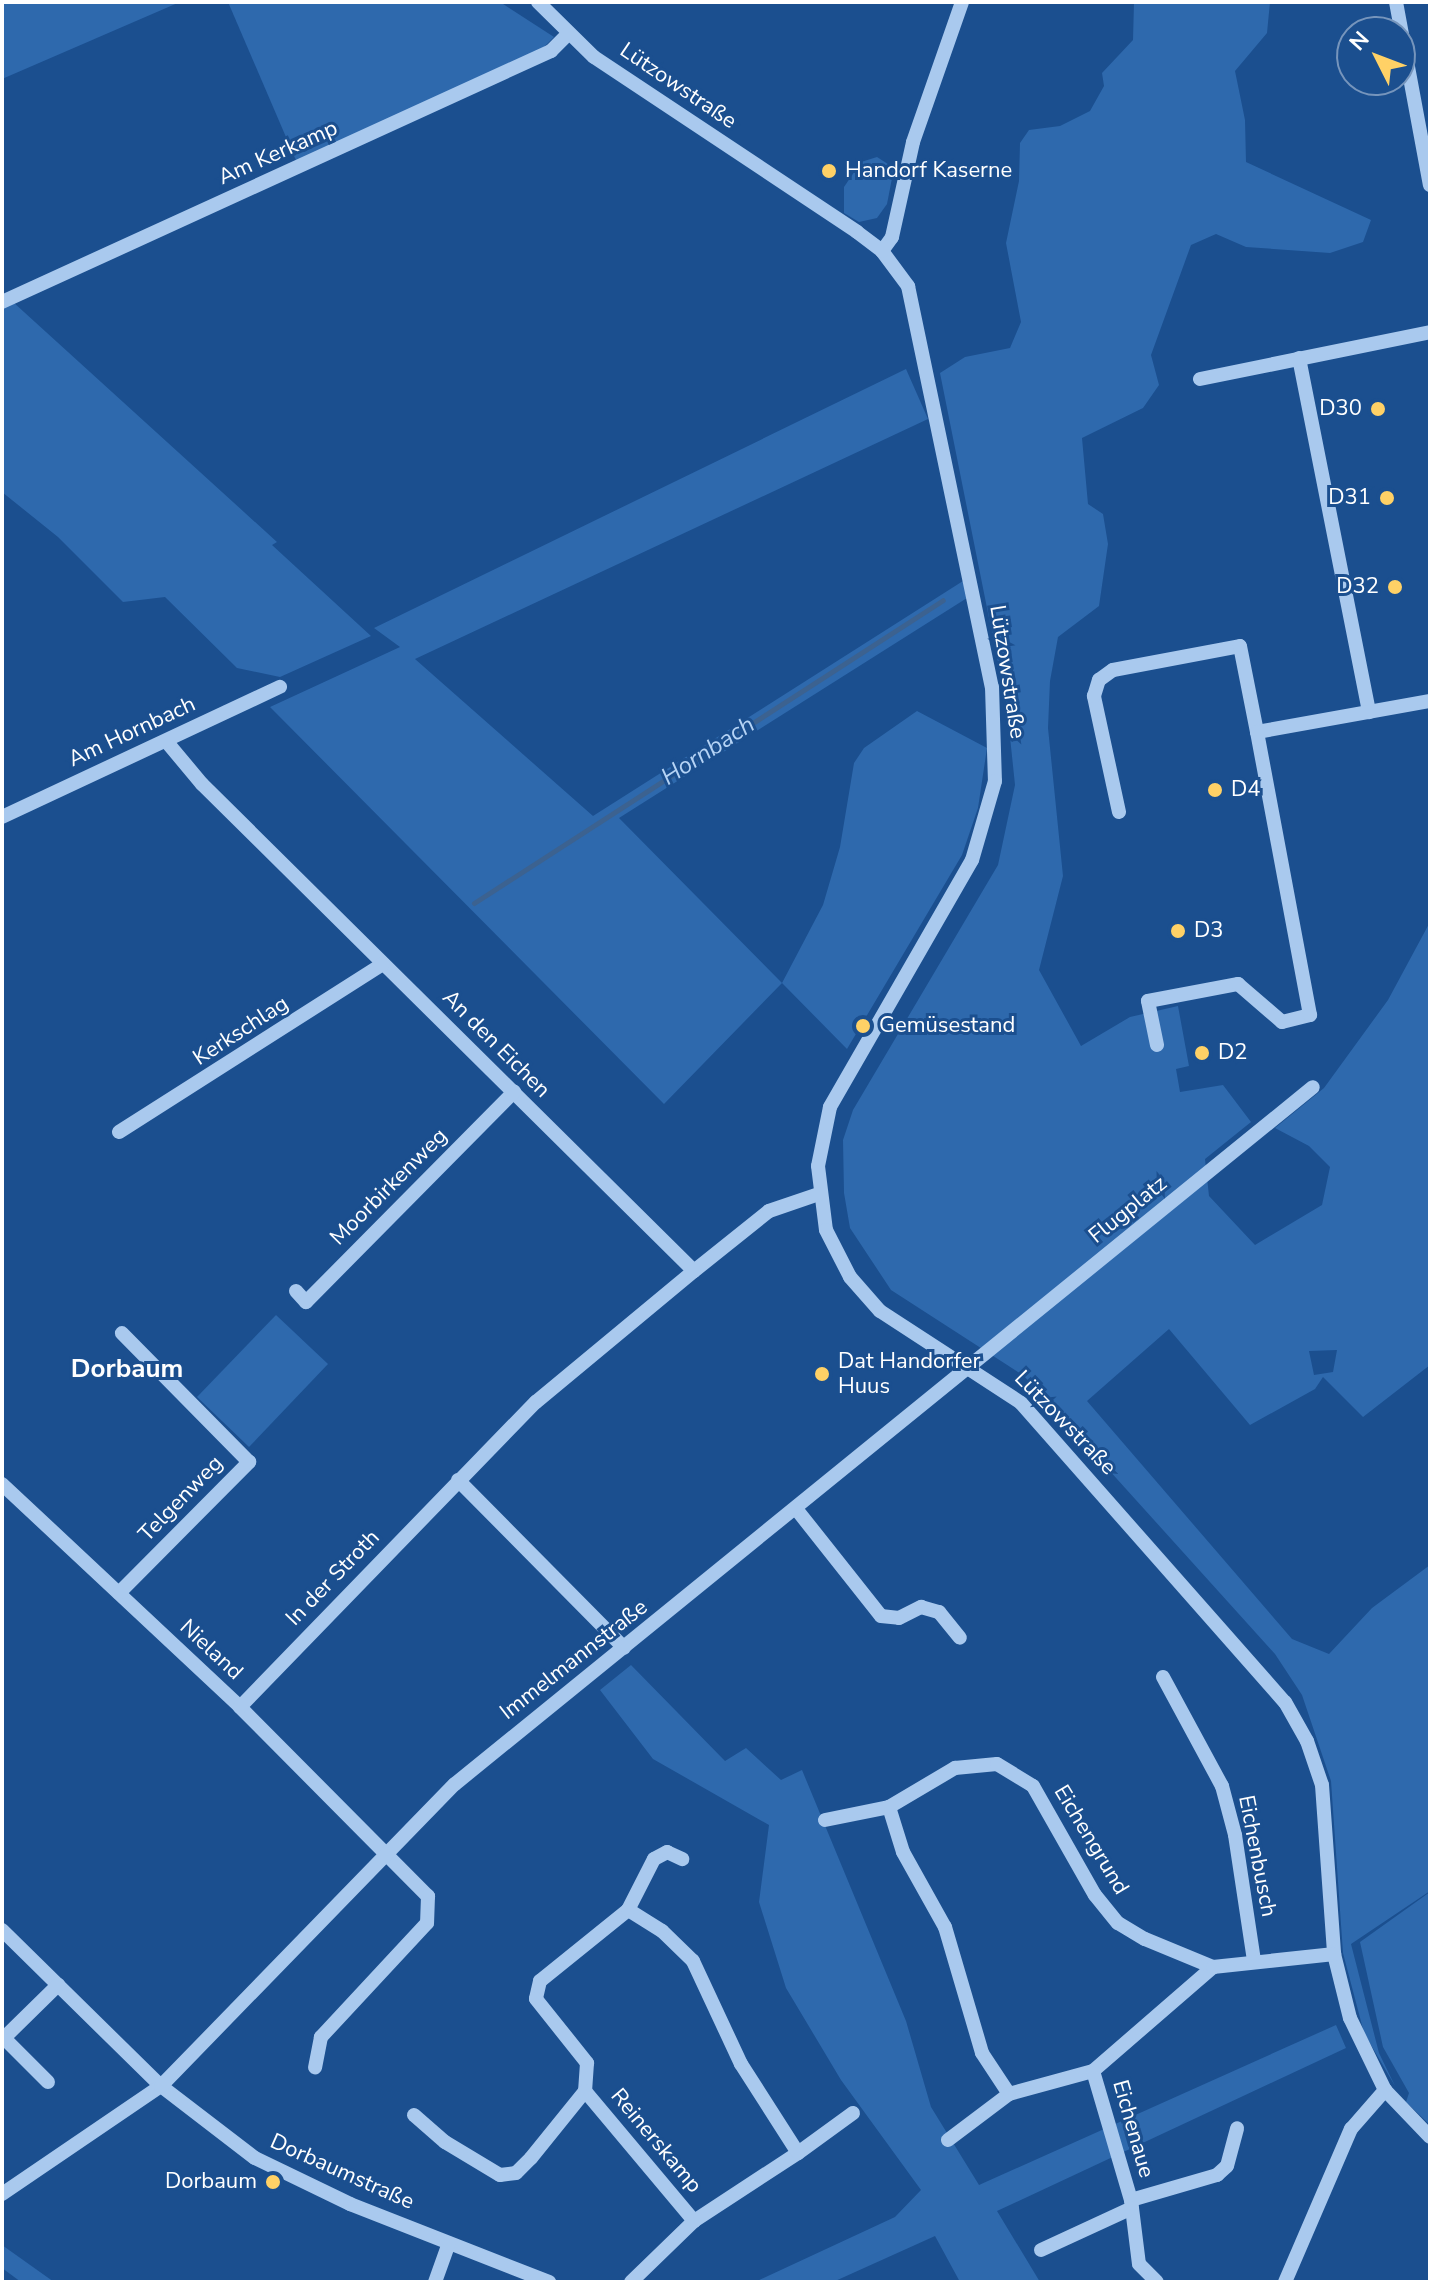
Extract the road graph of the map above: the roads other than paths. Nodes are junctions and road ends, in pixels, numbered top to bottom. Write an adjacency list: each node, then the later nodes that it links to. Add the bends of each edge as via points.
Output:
1 (538, 2): 4 (street, Lützowstraße)
2 (962, 2): 6 (street, via 913,142 892,237)
3 (1396, 2): 5 (street)
4 (567, 35): 6 (street, Lützowstraße); 7 (street, Am Kerkamp, via 537,58)
5 (1430, 185)
6 (882, 251): 23 (street, Lützowstraße, via 908,286 914,307 992,687 997,753 989,814 972,860 830,1107 821,1137)
7 (2, 302)
8 (1430, 332): 9 (street)
9 (1299, 358): 10 (street); 13 (street)
10 (1200, 379)
11 (280, 687): 15 (street, Am Hornbach)
12 (1430, 701): 13 (street)
13 (1369, 712): 14 (street)
14 (1257, 732): 16 (street, via 1240,646 1113,670 1099,680 1094,696); 19 (street, via 1310,1015 1282,1022 1238,984 1148,1001)
15 (166, 741): 17 (street, Am Hornbach); 18 (street, An den Eichen)
16 (1119, 812)
17 (2, 817)
18 (383, 964): 21 (street, An den Eichen); 22 (street, Kerkschlag)
19 (1157, 1045)
20 (1313, 1087): 27 (street, Flugplatz)
21 (514, 1092): 24 (street, An den Eichen); 25 (street, Moorbirkenweg, via 306,1302)
22 (119, 1132)
23 (819, 1194): 24 (street, via 769,1211); 27 (street, Lützowstraße, via 838,1259 865,1297 896,1324)
24 (694, 1271): 28 (street, In der Stroth, via 556,1384)
25 (296, 1291)
26 (122, 1333): 31 (street, Telgenweg, via 249,1462)
27 (971, 1368): 30 (street, Immelmannstraße); 42 (street, Lützowstraße, via 1021,1403 1046,1429 1285,1702 1322,1785)
28 (458, 1480): 33 (street); 35 (street, In der Stroth)
29 (2, 1484): 31 (street, Nieland)
30 (797, 1510): 32 (street, via 881,1616 899,1618 921,1607 939,1612); 33 (street, Immelmannstraße)
31 (119, 1593): 35 (street, Nieland)
32 (960, 1638)
33 (624, 1648): 38 (street, Immelmannstraße, via 455,1784)
34 (1163, 1677): 43 (street, Eichenbusch, via 1222,1786)
35 (240, 1707): 38 (street, Nieland)
36 (889, 1807): 37 (street, Eichengrund); 44 (street, Eichengrund, via 955,1768 976,1763 1017,1772 1047,1806 1095,1895 1118,1923); 53 (street, via 903,1852 945,1927 982,2053)
37 (825, 1820)
38 (385, 1852): 47 (street, via 428,1896 427,1923 321,2037); 50 (street, Immelmannstraße)
39 (682, 1859): 40 (street, Reinerskamp, via 667,1852 654,1859)
40 (628, 1910): 52 (street, Reinerskamp, via 535,1989 536,1999 587,2063); 59 (street, via 662,1931 693,1961 741,2064)
41 (2, 1930): 45 (street, Dorbaumstraße)
42 (1334, 1954): 43 (street); 51 (street, Lützowstraße, via 1350,2018)
43 (1254, 1961): 44 (street)
44 (1213, 1967): 48 (street)
45 (58, 1985): 46 (street); 50 (street, Dorbaumstraße)
46 (3, 2037): 49 (street)
47 (315, 2067)
48 (1093, 2071): 53 (street); 61 (street, Eichenaue)
49 (48, 2082)
50 (161, 2086): 60 (street, Immelmannstraße); 63 (street, Dorbaumstraße, via 273,2169)
51 (1385, 2090): 57 (street, Lützowstraße); 69 (street, via 1351,2129)
52 (585, 2091): 55 (street, via 516,2173 500,2175 445,2142); 62 (street, Reinerskamp)
53 (1009, 2094): 58 (street)
54 (853, 2113): 59 (street, Reinerskamp)
55 (414, 2115)
56 (1237, 2128): 61 (street, Eichenaue, via 1227,2166 1217,2175)
57 (1430, 2137)
58 (948, 2140)
59 (798, 2153): 62 (street, Reinerskamp)
60 (2, 2194)
61 (1131, 2204): 64 (street, Eichenaue); 68 (street, Eichenaue, via 1139,2264)
62 (694, 2221): 67 (street, Reinerskamp)
63 (449, 2243): 65 (street); 66 (street, Dorbaumstraße)
64 (1041, 2250)
65 (435, 2282)
66 (549, 2282)
67 (631, 2282)
68 (1157, 2282)
69 (1285, 2282)

